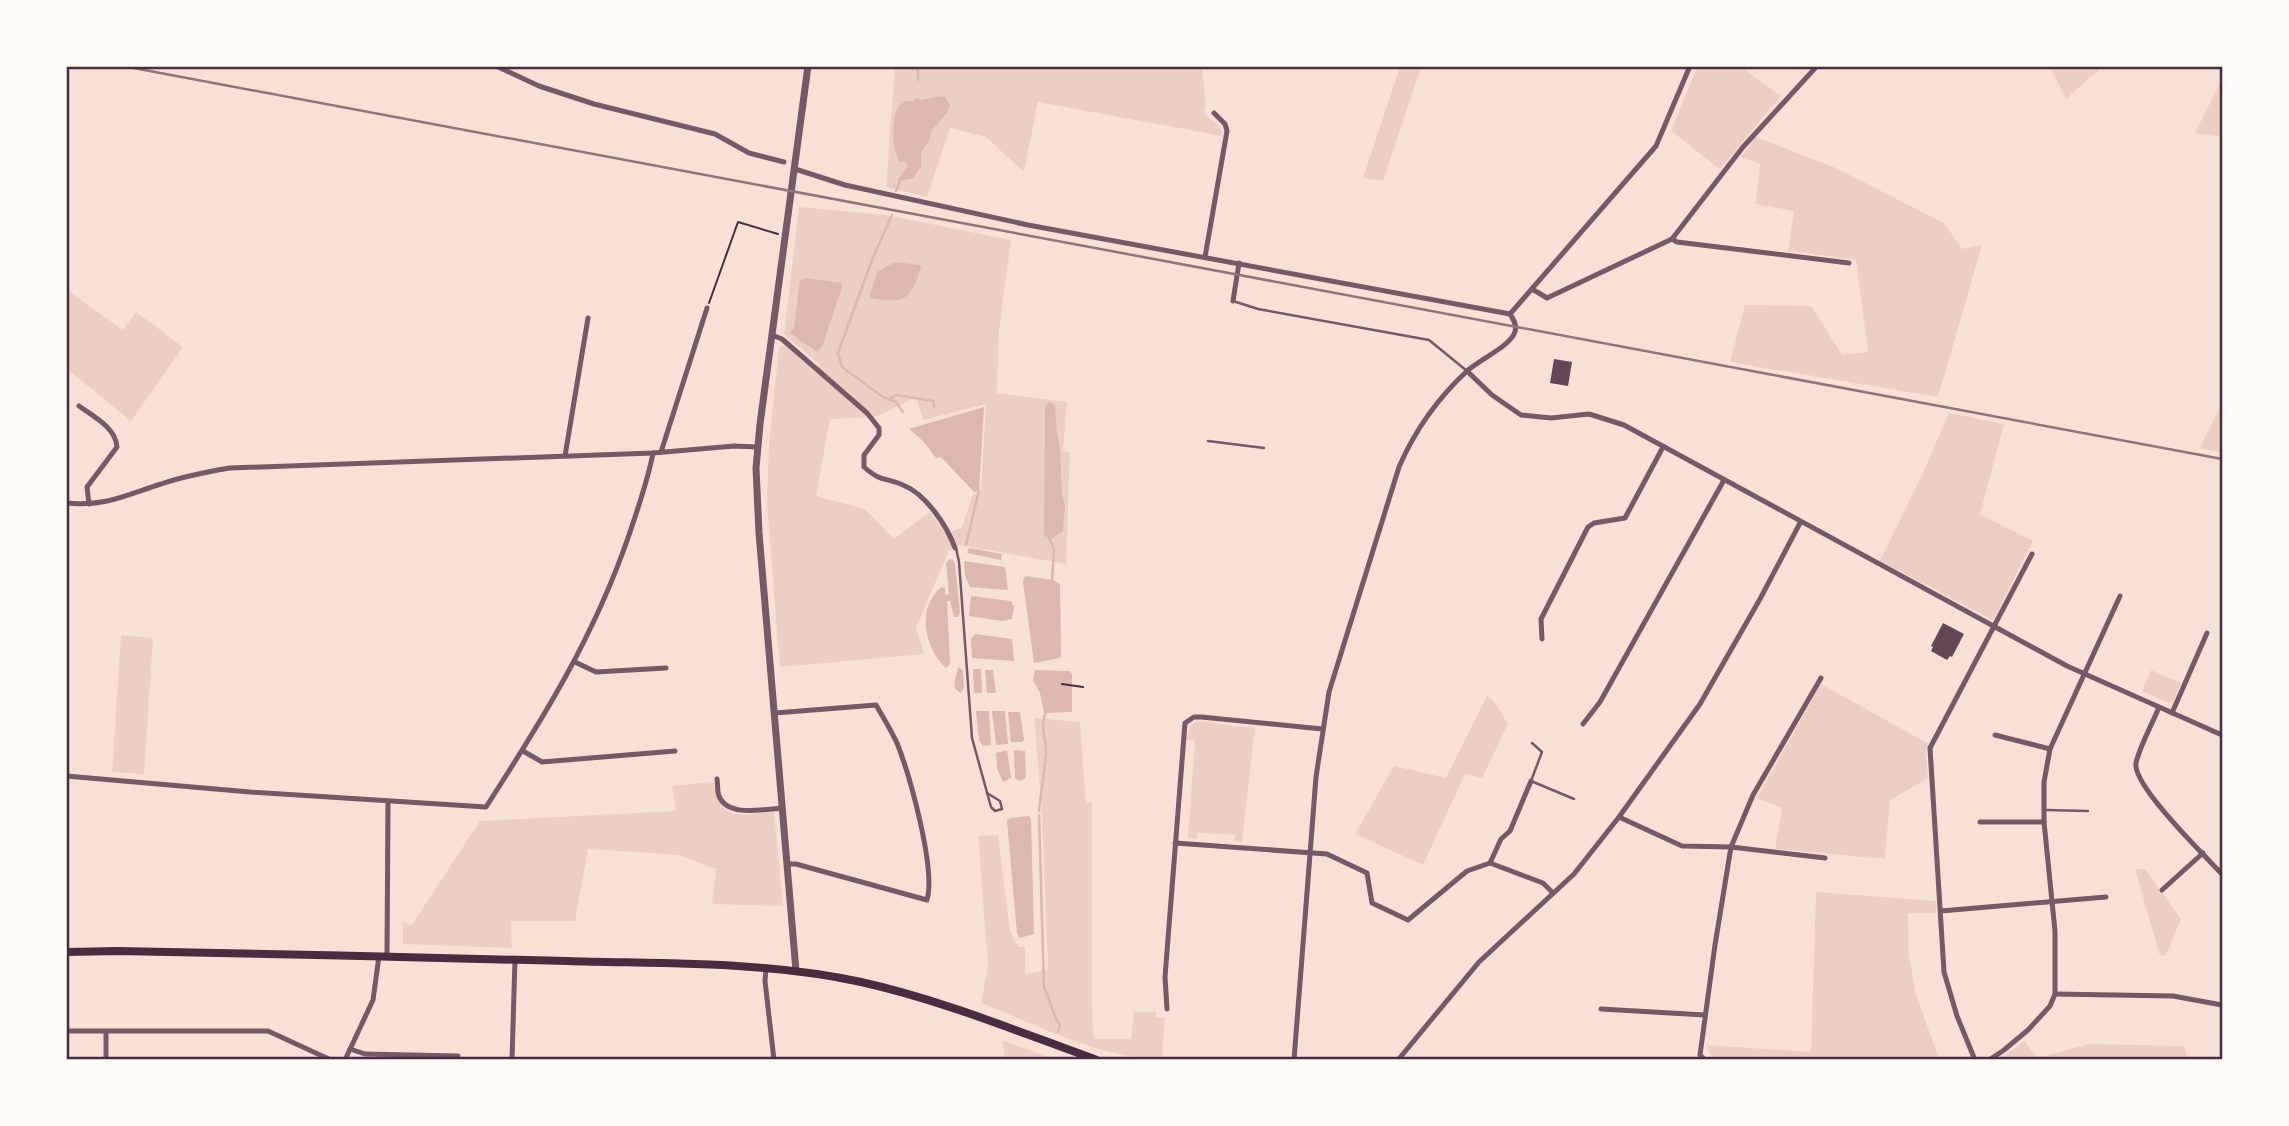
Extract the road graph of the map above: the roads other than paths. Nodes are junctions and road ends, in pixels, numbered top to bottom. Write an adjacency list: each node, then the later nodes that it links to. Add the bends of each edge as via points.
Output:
1 (496, 66): 6 (street, via 539,86 715,134 749,153)
2 (808, 66): 7 (street)
3 (1690, 66): 12 (street, via 1656,146)
4 (1817, 66): 8 (street, via 1743,147)
5 (1214, 113): 9 (street, via 1227,131)
6 (784, 162)
7 (795, 169): 9 (street, via 901,198); 17 (street)
8 (1672, 239): 11 (street); 12 (street, via 1547,298)
9 (1205, 257): 10 (street)
10 (1239, 263): 13 (street); 15 (street)
11 (1849, 263)
12 (1532, 289): 15 (street)
13 (1233, 301): 18 (lane, via 1429,340)
14 (707, 308): 24 (street)
15 (1510, 314): 18 (street, via 1516,327 1513,337)
16 (587, 318): 26 (street)
17 (772, 335): 21 (street); 31 (street, via 877,424 879,435 863,455 864,467 876,478 904,485 918,495 950,534)
18 (1467, 371): 22 (street, via 1521,415 1589,414 1624,425); 45 (street, via 1421,423 1399,467 1336,664)
19 (79, 406): 29 (street, via 117,441 88,486)
20 (1208, 441): 23 (lane)
21 (758, 447): 24 (street); 42 (street, via 757,499)
22 (1663, 447): 27 (street); 36 (street, via 1625,518 1588,527 1541,619)
23 (1264, 448)
24 (661, 452): 25 (street)
25 (653, 453): 26 (street); 37 (street, via 615,577)
26 (565, 456): 29 (street, via 230,468)
27 (1724, 480): 30 (street); 44 (street, via 1600,702)
28 (66, 503): 29 (street)
29 (89, 504)
30 (1800, 523): 34 (street); 61 (street, via 1700,704)
31 (955, 548): 55 (lane, via 972,738)
32 (2032, 554): 34 (street)
33 (2120, 596): 39 (street)
34 (1994, 628): 39 (street); 76 (street, via 1930,748)
35 (2207, 633): 43 (street)
36 (1542, 639)
37 (575, 662): 38 (street, via 596,672); 50 (street)
38 (666, 668)
39 (2083, 673): 41 (street); 49 (street)
40 (1821, 678): 65 (street, via 1753,795)
41 (2159, 707): 43 (street); 67 (street, via 2136,764 2137,775)
42 (775, 713): 58 (street); 70 (street, via 876,705 897,743 914,799 930,890 927,900)
43 (2172, 713): 47 (street)
44 (1583, 724)
45 (1322, 729): 64 (street, via 1201,717 1189,720 1183,729); 66 (street)
46 (1995, 735): 49 (street)
47 (2222, 735)
48 (1532, 743): 54 (lane, via 1542,752)
49 (2050, 749): 59 (street)
50 (523, 751): 51 (street, via 542,762); 57 (street, via 486,807)
51 (675, 751)
52 (66, 776): 57 (street)
53 (717, 779): 58 (street, via 719,797 730,808)
54 (1531, 781): 56 (lane); 69 (street, via 1510,831)
55 (986, 793): 55 (lane, via 1000,801 1002,809 992,810)
56 (1574, 799)
57 (388, 802): 78 (street)
58 (783, 808): 70 (street)
59 (2043, 810): 60 (lane); 63 (street)
60 (2088, 811)
61 (1619, 817): 65 (street, via 1682,846); 73 (street)
62 (1980, 822): 63 (street)
63 (2044, 822): 75 (street)
64 (1175, 843): 66 (street); 84 (street, via 1165,977)
65 (1731, 847): 68 (street); 86 (street)
66 (1310, 853): 69 (street, via 1327,854 1367,873 1372,903 1408,920 1467,871); 98 (street)
67 (2203, 853): 71 (street); 72 (street)
68 (1825, 858)
69 (1490, 863): 73 (street, via 1543,883)
70 (788, 864): 81 (street)
71 (2222, 874)
72 (2162, 890)
73 (1553, 893): 99 (street, via 1479,962)
74 (2106, 897): 75 (street)
75 (2052, 903): 76 (street); 82 (street)
76 (1941, 911): 101 (street, via 1944,972)
77 (66, 952): 78 (main road)
78 (383, 956): 79 (main road); 89 (street, via 373,1000)
79 (515, 959): 80 (main road); 94 (street)
80 (766, 968): 81 (main road); 95 (street)
81 (796, 971): 97 (main road, via 924,999)
82 (2055, 994): 83 (street, via 2173,996); 102 (street, via 2028,1030)
83 (2222, 1005)
84 (1167, 1009)
85 (1601, 1009): 86 (street)
86 (1705, 1015): 100 (street, via 1700,1055)
87 (66, 1031): 88 (street)
88 (106, 1032): 91 (street); 92 (street, via 268,1031)
89 (350, 1049): 90 (street, via 365,1054); 93 (street)
90 (458, 1056)
91 (106, 1059)
92 (331, 1059)
93 (345, 1059)
94 (512, 1059)
95 (774, 1059): 96 (street)
96 (780, 1059)
97 (1097, 1059)
98 (1294, 1059)
99 (1398, 1059)
100 (1705, 1059)
101 (1975, 1059)
102 (1989, 1059)

